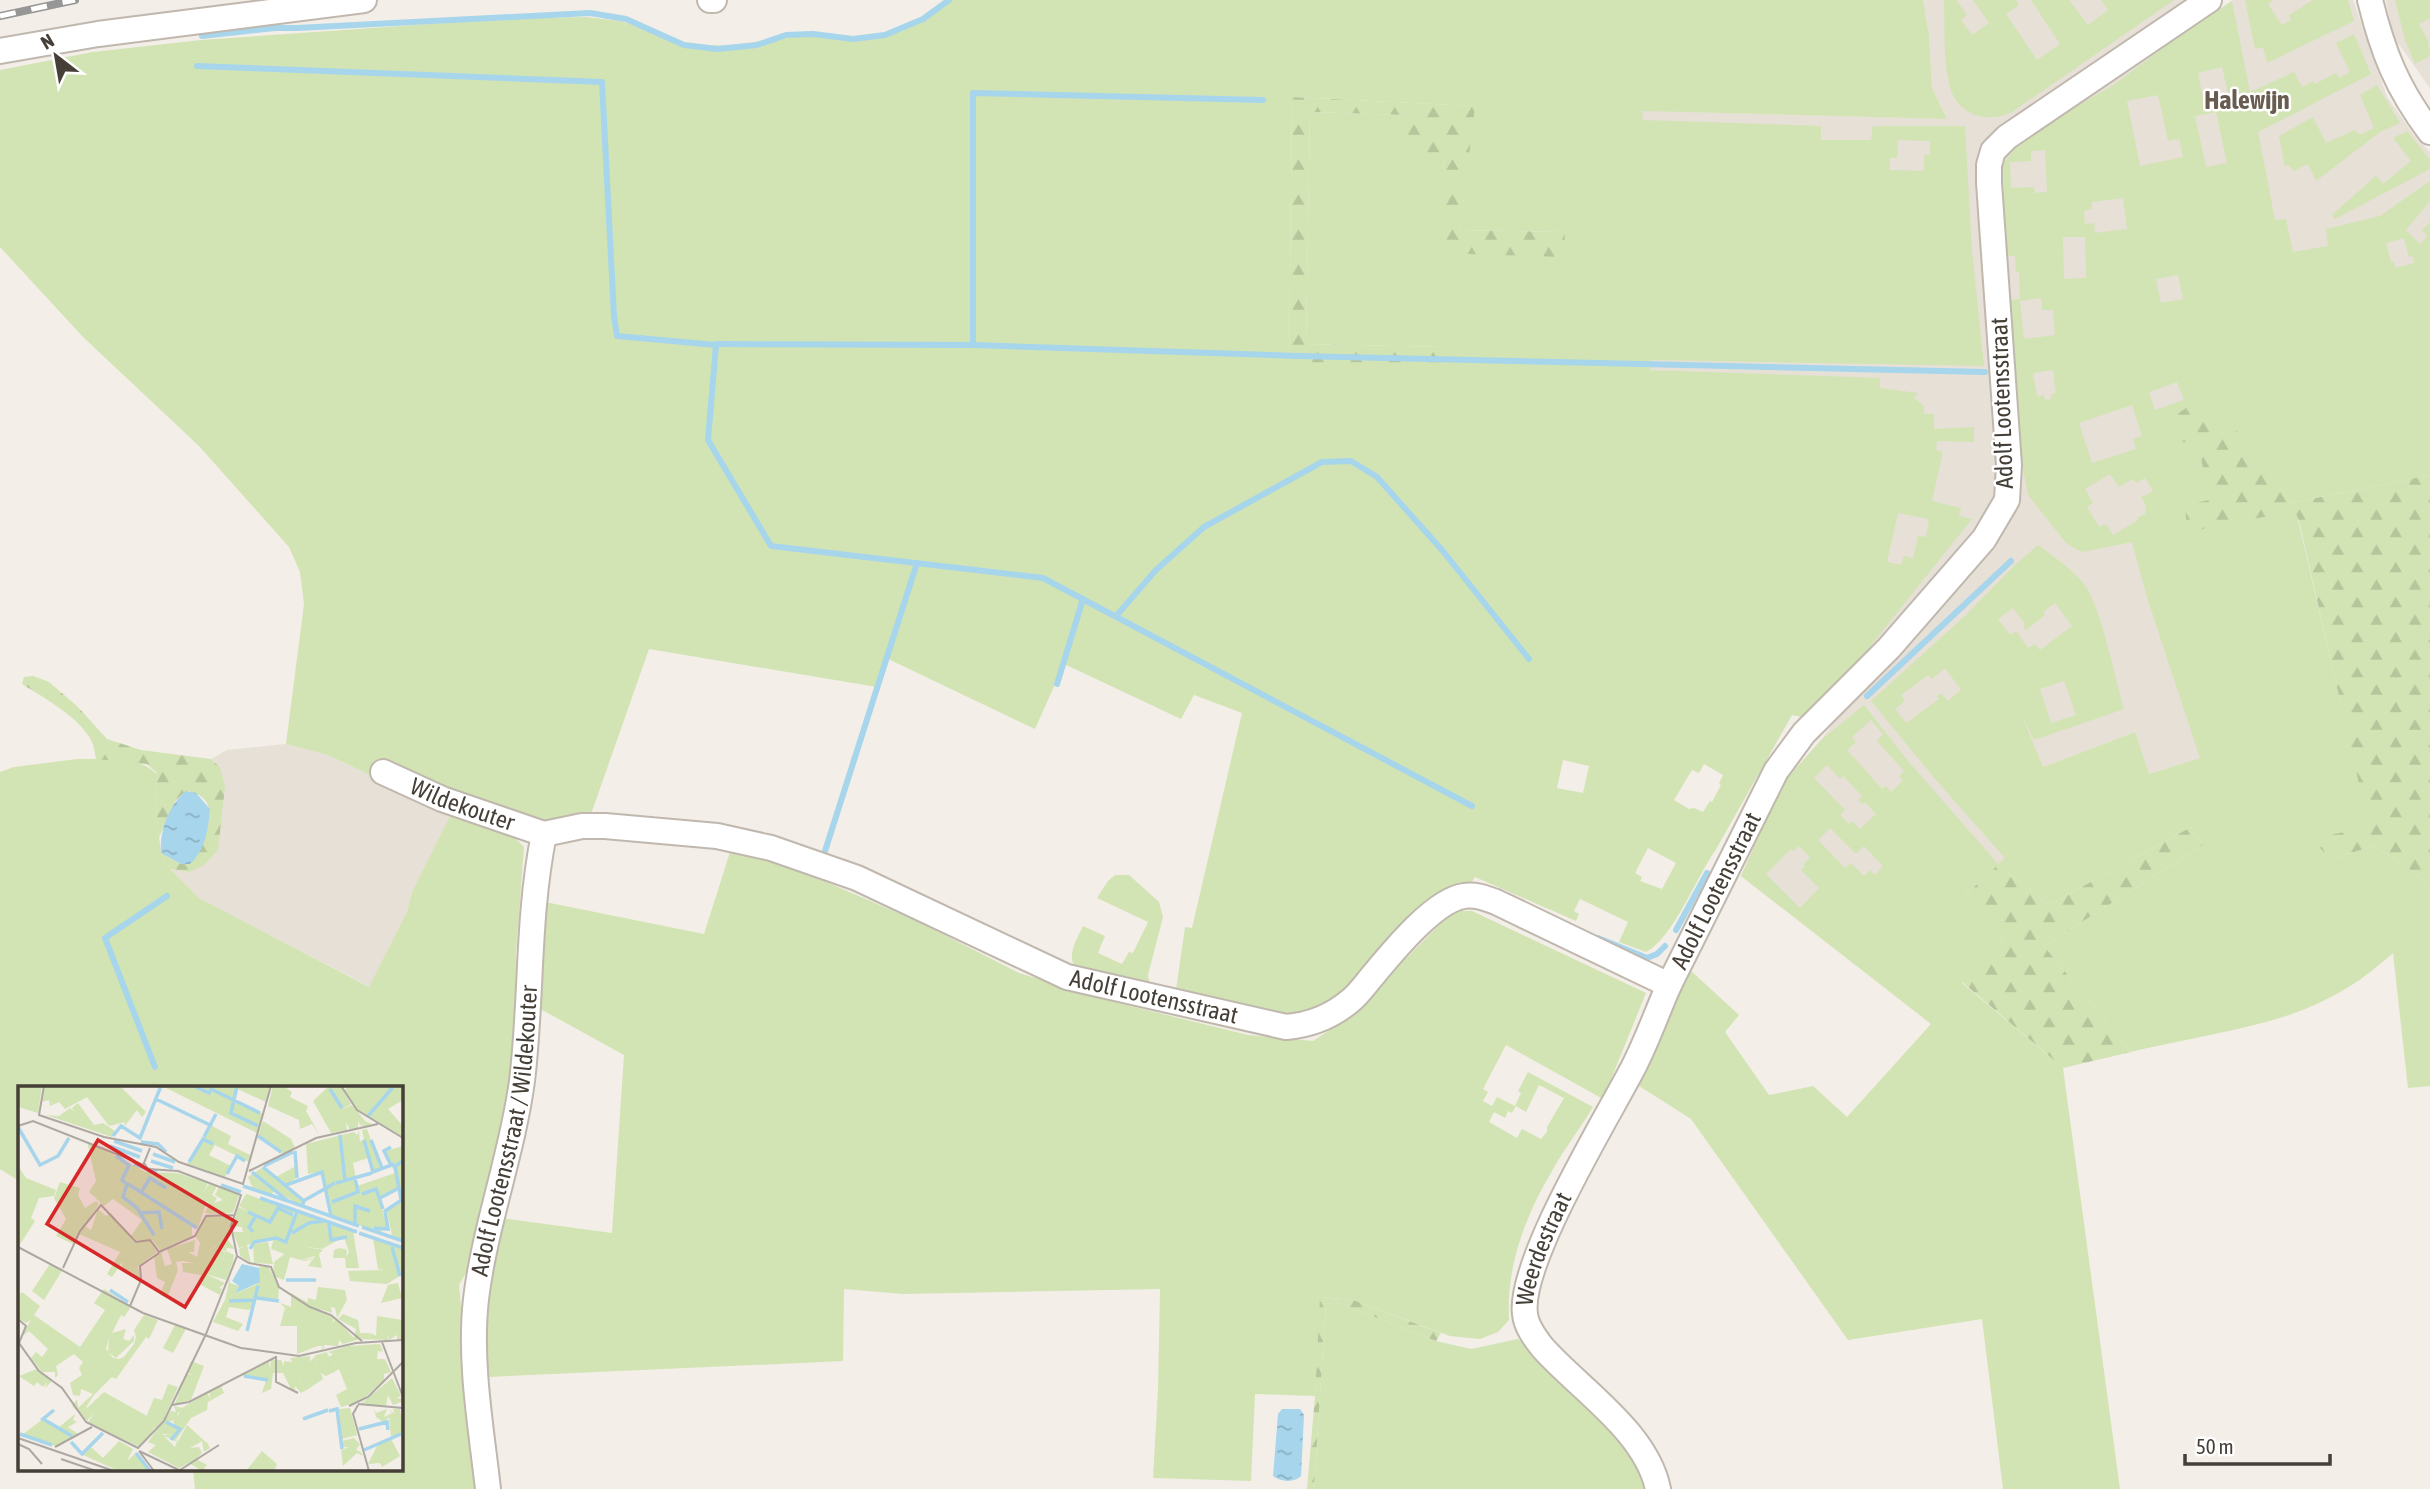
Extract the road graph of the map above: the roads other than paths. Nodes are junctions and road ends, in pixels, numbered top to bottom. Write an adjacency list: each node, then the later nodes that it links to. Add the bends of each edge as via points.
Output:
1 (364, 0): 4 (street)
2 (2209, 0): 8 (street, Adolf Lootensstraat, via 2024,123 1993,151 1989,183 2009,465 2007,500 1984,539 1889,648 1804,733 1776,771)
3 (2370, 0): 5 (street, via 2399,88)
4 (0, 51)
5 (2430, 131)
6 (383, 772): 7 (street, Wildekouter, via 442,799)
7 (544, 834): 8 (street, Adolf Lootensstraat, via 605,826 717,836 771,848 857,878 1067,976 1286,1027 1325,1019 1352,1000 1421,924 1447,902 1464,896 1496,902); 9 (street, Adolf Lootensstraat / Wildekouter, via 532,911 522,1082 476,1300 478,1389)
8 (1669, 985): 10 (street, Weerdestraat, via 1635,1064 1546,1236 1531,1274 1525,1313 1537,1340 1633,1438)
9 (488, 1489)
10 (1658, 1489)

